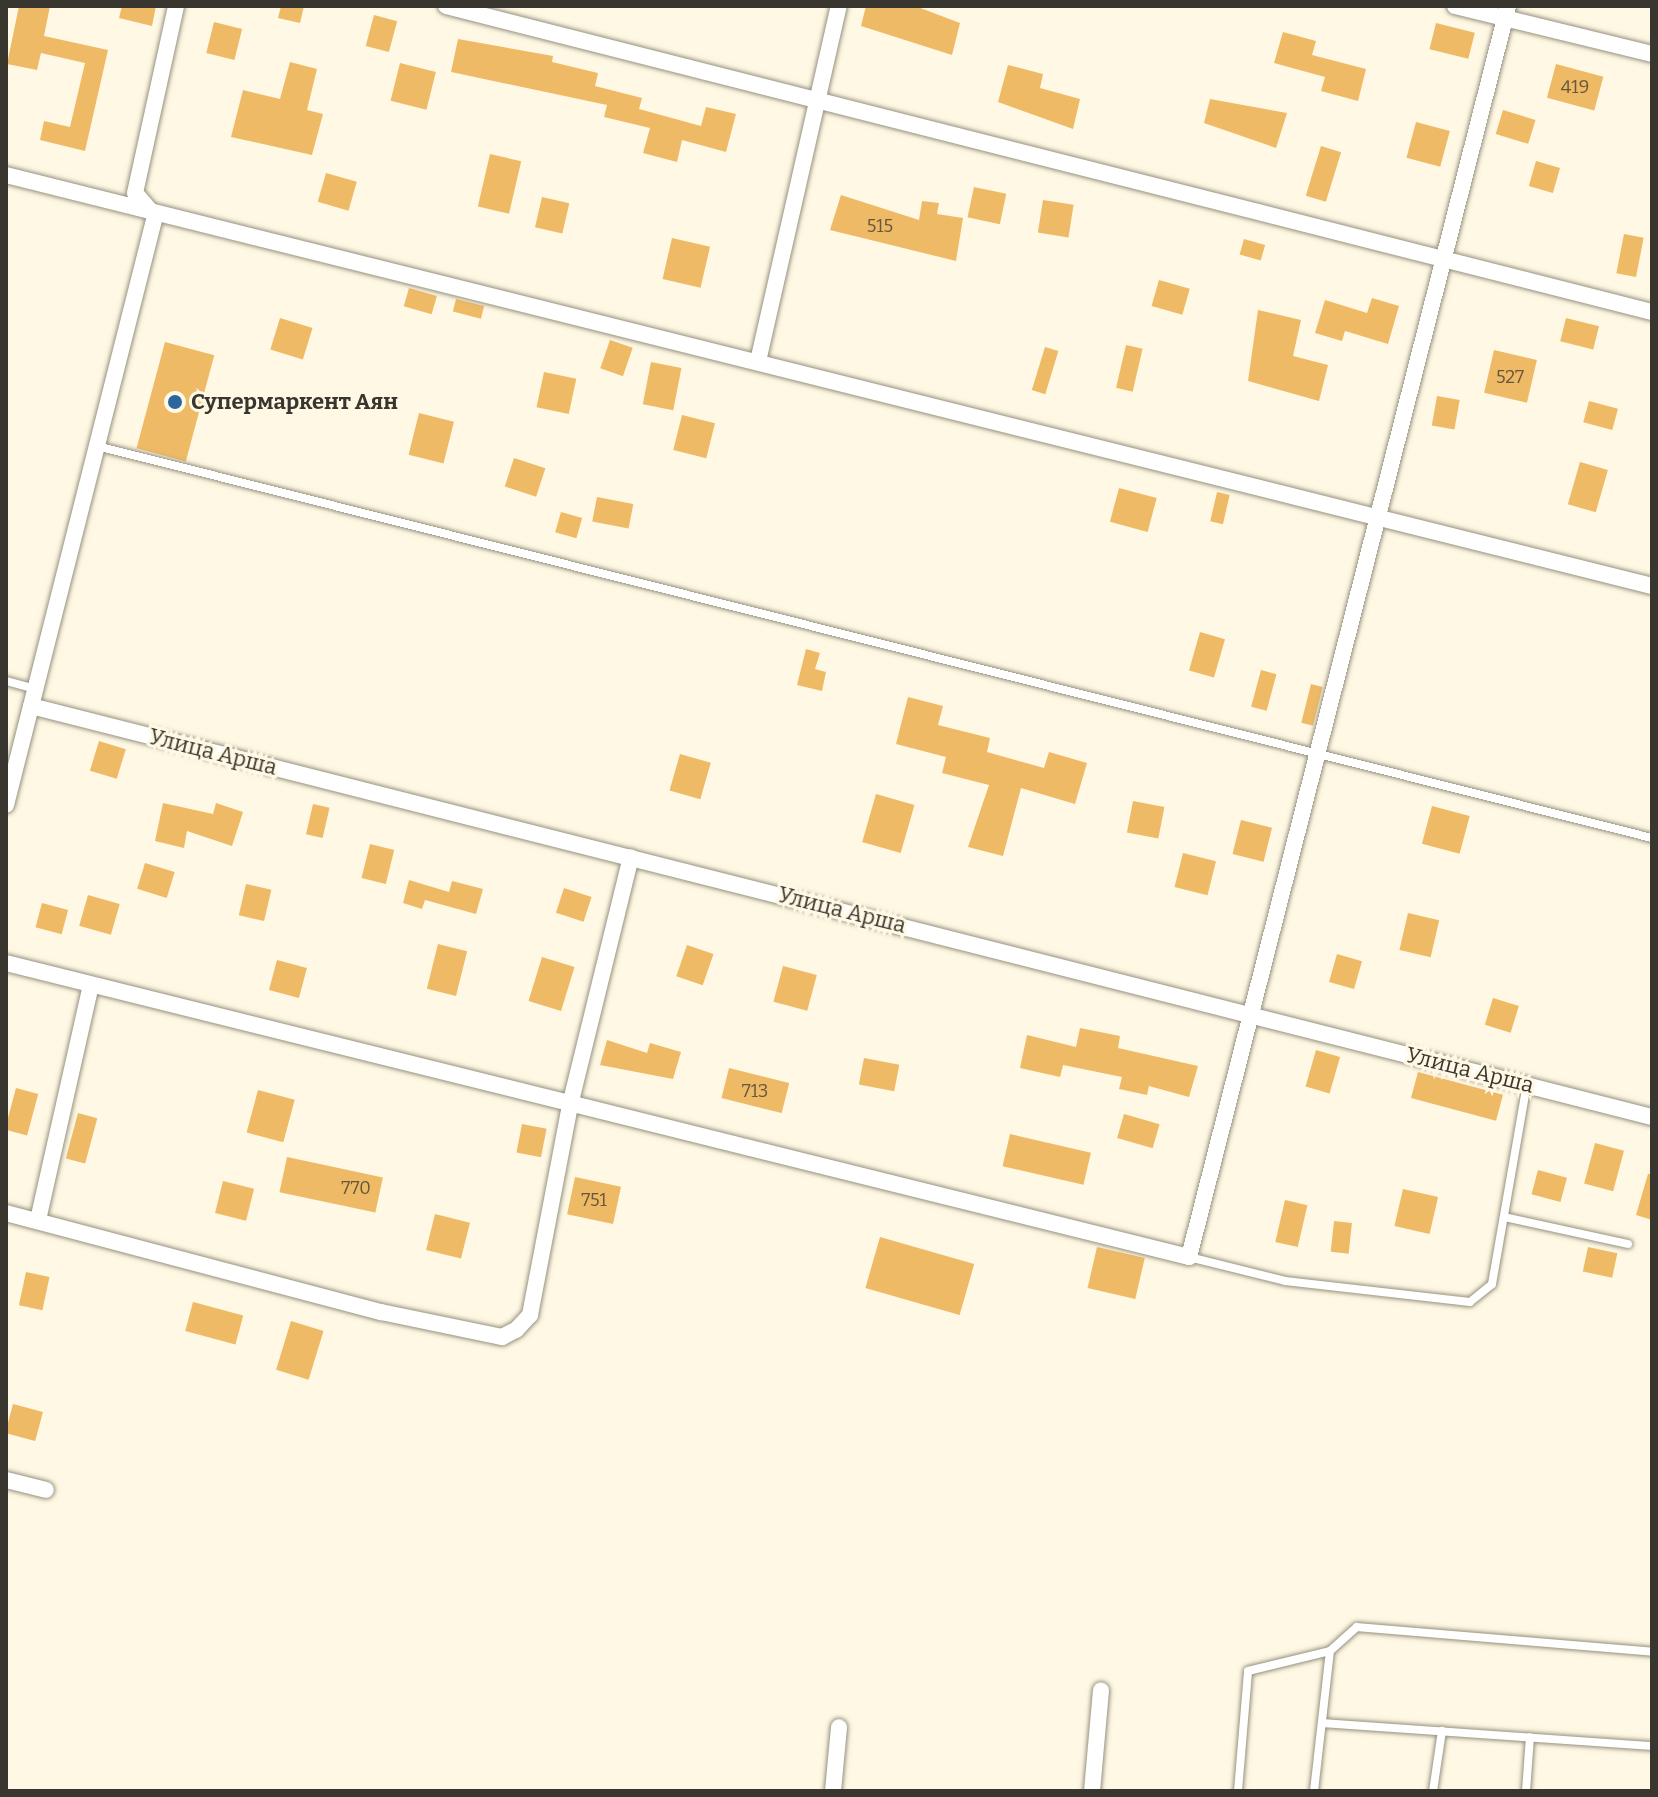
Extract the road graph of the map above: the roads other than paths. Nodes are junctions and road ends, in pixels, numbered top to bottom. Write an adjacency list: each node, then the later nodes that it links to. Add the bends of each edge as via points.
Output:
1 (176, 6): 9 (street, via 135,193)
2 (446, 6): 7 (street)
3 (839, 6): 7 (street)
4 (1455, 6): 5 (street)
5 (1506, 12): 6 (street); 10 (street)
6 (1652, 54)
7 (816, 96): 10 (street); 12 (street)
8 (6, 175): 9 (street)
9 (155, 216): 12 (street); 13 (street)
10 (1440, 259): 11 (street); 14 (street)
11 (1652, 312)
12 (759, 357): 14 (street)
13 (97, 446): 17 (street); 19 (lane)
14 (1375, 521): 15 (street); 19 (street)
15 (1652, 586)
16 (6, 681): 17 (lane)
17 (35, 689): 18 (street)
18 (31, 706): 20 (street); 22 (street, Улица Арша)
19 (1320, 754): 21 (lane); 25 (street)
20 (6, 805)
21 (1652, 838)
22 (631, 857): 25 (street, Улица Арша); 27 (street)
23 (6, 963): 24 (street)
24 (91, 985): 27 (street); 31 (street)
25 (1255, 1014): 26 (street, Улица Арша); 33 (street)
26 (1527, 1084): 28 (street, Улица Арша); 30 (lane)
27 (570, 1105): 31 (street, via 530,1315 502,1337); 33 (street)
28 (1652, 1117)
29 (6, 1213): 31 (street)
30 (1504, 1217): 32 (lane); 33 (lane, via 1492,1284 1470,1302 1285,1281)
31 (38, 1220)
32 (1628, 1244)
33 (1189, 1257)
34 (6, 1480): 35 (street)
35 (46, 1490)
36 (1330, 1651): 37 (lane, via 1357,1627); 39 (lane); 46 (lane, via 1248,1671)
37 (1652, 1652)
38 (1101, 1690): 45 (street)
39 (1322, 1723): 41 (lane); 47 (lane)
40 (839, 1727): 44 (street)
41 (1442, 1731): 42 (lane); 48 (lane)
42 (1530, 1737): 43 (lane); 49 (lane)
43 (1652, 1746)
44 (833, 1791)
45 (1092, 1791)
46 (1238, 1791)
47 (1314, 1791)
48 (1433, 1791)
49 (1526, 1791)

